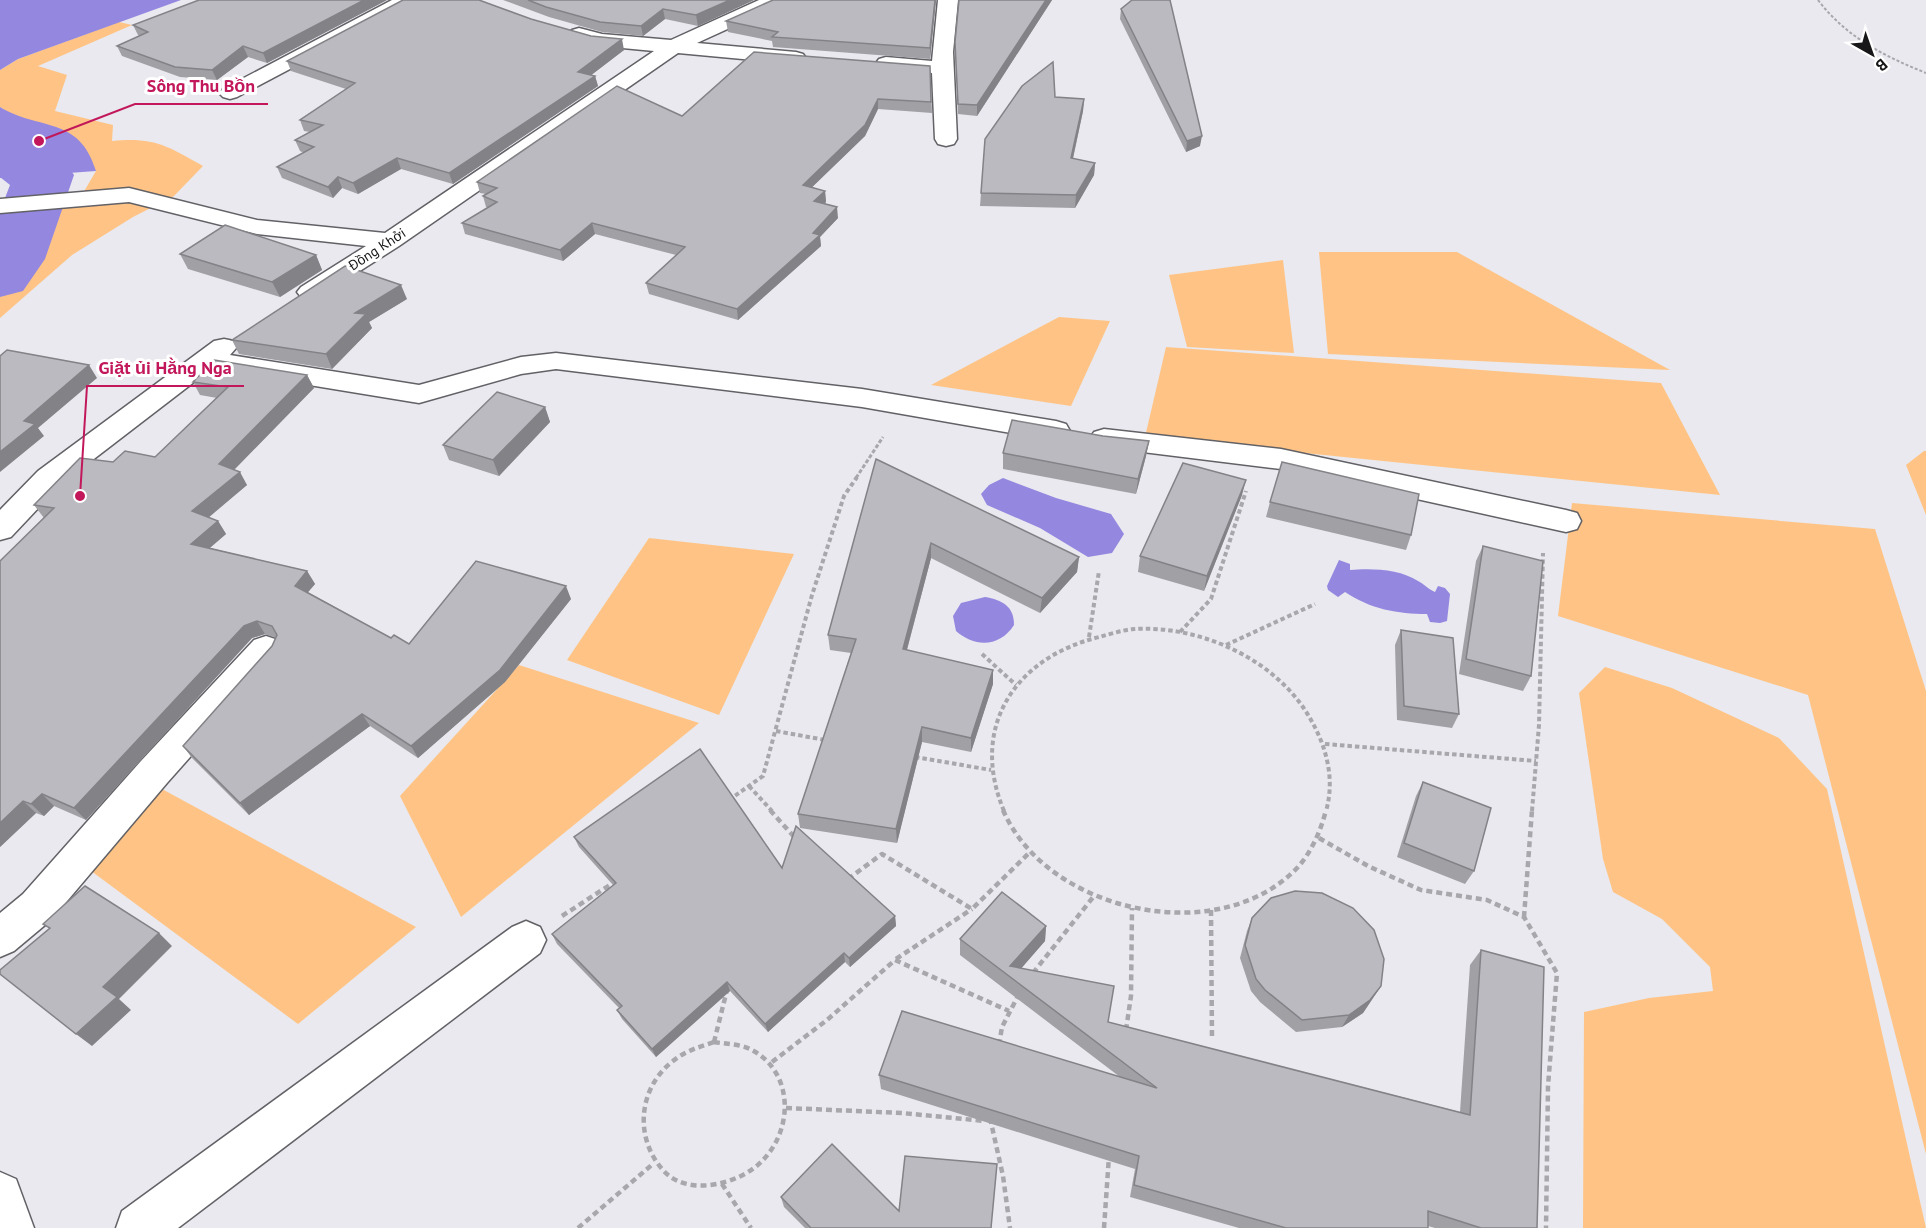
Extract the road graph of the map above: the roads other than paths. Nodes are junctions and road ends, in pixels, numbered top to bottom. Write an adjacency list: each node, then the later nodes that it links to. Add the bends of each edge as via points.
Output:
1 (406, 0): 9 (street)
2 (775, 0): 5 (street, Đồng Khởi)
3 (948, 0): 8 (street)
4 (561, 29): 5 (street, via 601,40)
5 (672, 48): 6 (street); 12 (street, Đồng Khởi)
6 (819, 59)
7 (866, 62): 8 (street)
8 (941, 68): 10 (street)
9 (230, 93)
10 (946, 139)
11 (0, 206): 12 (street, via 129,195 257,227)
12 (390, 241): 13 (street, Đồng Khởi)
13 (295, 301)
14 (247, 332): 15 (street)
15 (206, 360): 16 (street, via 419,393 438,391 516,365 567,363 862,398 1102,439 1281,459); 17 (street, via 49,478)
16 (1566, 521)
17 (0, 529)
18 (266, 649): 19 (street, via 37,907)
19 (0, 938)
20 (526, 940): 23 (street)
21 (0, 1196): 22 (street)
22 (11, 1228)
23 (139, 1228)

